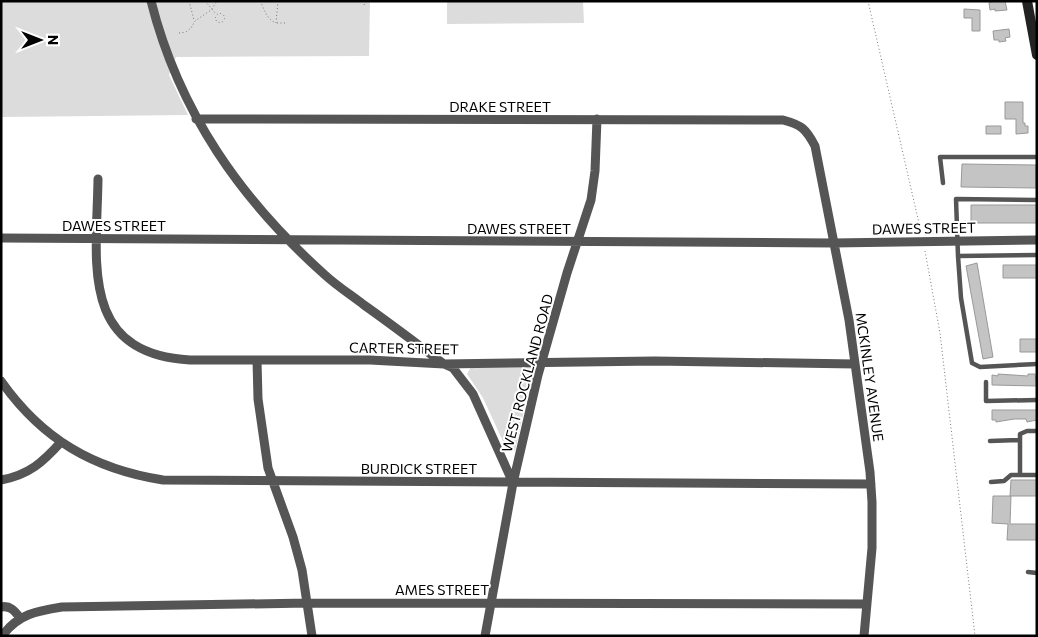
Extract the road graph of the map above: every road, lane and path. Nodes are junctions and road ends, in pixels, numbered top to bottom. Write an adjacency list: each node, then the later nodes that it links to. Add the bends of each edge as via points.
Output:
1 (151, 1): 18 (street, via 172,68)
2 (189, 1): 13 (path)
3 (205, 1): 11 (path)
4 (217, 1): 11 (path)
5 (260, 1): 14 (path, via 267,16)
6 (278, 1): 14 (path)
7 (366, 1): 10 (path)
8 (868, 1): 29 (path)
9 (1027, 1): 17 (main road)
10 (364, 5)
11 (211, 10): 12 (path); 13 (path)
12 (216, 14)
13 (195, 21): 16 (path, via 186,32)
14 (276, 23): 15 (path)
15 (287, 23)
16 (179, 33)
17 (1037, 55)
18 (196, 119): 19 (street, DRAKE STREET); 27 (street, via 226,166)
19 (598, 119): 20 (street, DRAKE STREET, via 783,120); 31 (street, WEST ROCKLAND ROAD, via 591,200)
20 (803, 128): 32 (street, MCKINLEY AVENUE, via 815,146)
21 (1037, 157): 23 (lane, via 940,157)
22 (98, 178): 26 (street, CARTER STREET)
23 (943, 183)
24 (1037, 200): 30 (lane, via 956,199)
25 (1, 238): 26 (street, DAWES STREET)
26 (97, 238): 27 (street, DAWES STREET); 35 (street, CARTER STREET, via 98,285 106,313 115,329 125,338 147,351 171,359)
27 (289, 240): 31 (street, DAWES STREET); 37 (street, via 326,276)
28 (1037, 240): 30 (street, DAWES STREET)
29 (923, 241): 30 (street, DAWES STREET); 32 (street, DAWES STREET); 65 (path, via 940,333)
30 (957, 241): 34 (lane)
31 (578, 242): 32 (street, DAWES STREET); 36 (street, WEST ROCKLAND ROAD)
32 (833, 243): 38 (street, MCKINLEY AVENUE)
33 (1037, 255): 34 (lane)
34 (958, 256): 39 (lane, via 972,363 980,367)
35 (256, 360): 37 (street, CARTER STREET); 50 (street, via 261,428)
36 (542, 363): 37 (street, CARTER STREET); 38 (street, CARTER STREET); 52 (street, WEST ROCKLAND ROAD)
37 (444, 364): 52 (street, via 453,368 472,394)
38 (856, 364): 53 (street, MCKINLEY AVENUE)
39 (1037, 364)
40 (1, 381): 46 (street, BURDICK STREET, via 31,418)
41 (986, 382): 42 (lane, via 986,401)
42 (1037, 400)
43 (1037, 431): 44 (lane, via 1027,430 1020,434)
44 (1020, 440): 45 (lane); 47 (lane)
45 (990, 441)
46 (62, 442): 49 (street, via 40,464); 50 (street, BURDICK STREET, via 90,460 136,476 183,481)
47 (1020, 475): 48 (lane); 51 (lane)
48 (1037, 475)
49 (1, 480)
50 (273, 481): 52 (street, BURDICK STREET); 56 (street, via 293,536)
51 (992, 482)
52 (513, 483): 53 (street, BURDICK STREET); 57 (street, WEST ROCKLAND ROAD)
53 (871, 484): 58 (street, MCKINLEY AVENUE, via 872,548)
54 (1028, 572): 55 (lane)
55 (1037, 573)
56 (308, 603): 57 (street, AMES STREET); 60 (street, AMES STREET, via 62,607); 62 (street)
57 (490, 603): 58 (street, AMES STREET); 63 (street, WEST ROCKLAND ROAD)
58 (867, 604): 64 (street, MCKINLEY AVENUE)
59 (1, 607): 60 (street, via 9,607)
60 (20, 618): 61 (street, AMES STREET)
61 (2, 633)
62 (312, 636)
63 (485, 636)
64 (864, 636)
65 (975, 636)

